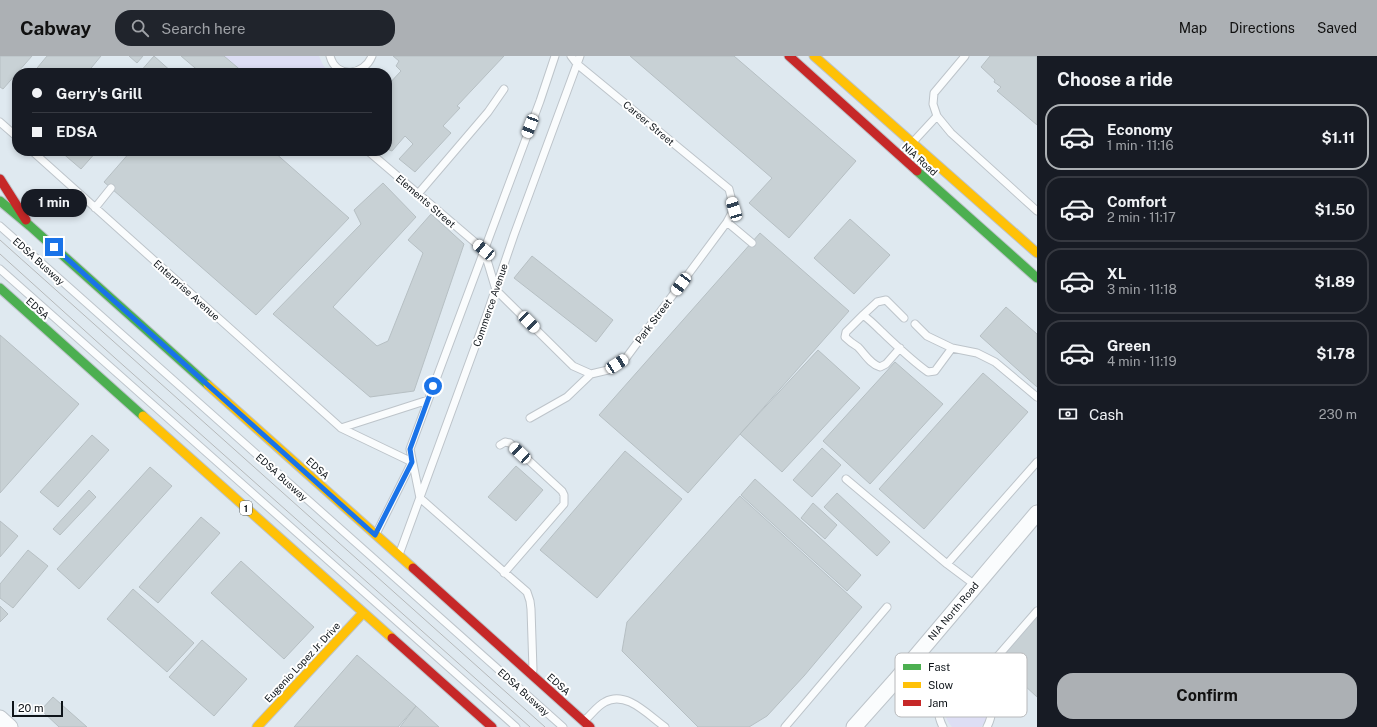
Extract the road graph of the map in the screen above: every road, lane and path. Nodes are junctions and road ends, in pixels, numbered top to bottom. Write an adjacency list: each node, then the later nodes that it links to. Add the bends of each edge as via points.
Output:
1 (330, 56): 10 (lane)
2 (372, 56): 11 (lane)
3 (555, 56): 30 (lane)
4 (571, 56): 9 (lane, Career Street)
5 (580, 56): 9 (lane, Commerce Avenue)
6 (789, 56): 33 (main road, NIA Road)
7 (814, 56): 16 (main road, NIA Road)
8 (965, 56): 13 (lane, via 934,93 933,104)
9 (577, 64): 21 (lane, Career Street); 35 (lane, Commerce Avenue)
10 (339, 68)
11 (364, 68)
12 (504, 89): 22 (lane, via 488,112)
13 (937, 116): 16 (lane); 25 (lane, via 951,134)
14 (0, 122): 15 (lane)
15 (12, 133)
16 (912, 144): 31 (main road, NIA Road, via 946,169)
17 (38, 156): 24 (lane, Enterprise Avenue)
18 (374, 156): 22 (lane, Elements Street)
19 (0, 179): 28 (main road, EDSA)
20 (111, 188): 24 (lane)
21 (729, 189): 26 (lane, Park Street, via 734,209)
22 (418, 194): 30 (lane, Elements Street)
23 (0, 201): 28 (main road, EDSA)
24 (95, 208): 45 (lane, Enterprise Avenue)
25 (1037, 211)
26 (727, 222): 29 (lane); 41 (lane, Park Street, via 626,358 608,370)
27 (0, 226): 72 (lane, EDSA Busway)
28 (30, 226): 52 (main road, EDSA)
29 (752, 243)
30 (484, 250): 35 (lane); 43 (lane)
31 (1037, 253)
32 (0, 268): 71 (lane)
33 (1037, 278)
34 (0, 288): 59 (main road, EDSA / 1)
35 (496, 290): 41 (lane, via 573,366); 50 (lane, Commerce Avenue)
36 (863, 315): 37 (lane, via 877,302 886,300); 39 (lane); 39 (lane, via 846,332 845,337 875,365 880,367 886,364)
37 (904, 318)
38 (915, 324): 40 (lane, via 927,336)
39 (900, 348): 40 (lane, via 928,372 935,371)
40 (952, 348): 42 (lane, via 977,353 995,362)
41 (591, 374): 44 (lane, via 567,397)
42 (1037, 397)
43 (428, 400): 45 (lane); 47 (lane, via 410,449)
44 (530, 418)
45 (342, 428): 47 (lane, Enterprise Avenue)
46 (500, 445): 55 (lane, via 510,443 564,495 564,504)
47 (412, 462): 50 (lane); 52 (lane)
48 (1037, 462): 54 (lane)
49 (846, 479): 54 (lane)
50 (420, 498): 53 (lane, Commerce Avenue); 55 (lane)
51 (1037, 513): 56 (street, NIA North Road)
52 (375, 535): 53 (main road, EDSA)
53 (399, 555): 62 (main road, EDSA)
54 (947, 564): 56 (lane)
55 (504, 573): 62 (lane, via 527,592 530,602)
56 (975, 585): 60 (street, NIA North Road)
57 (887, 608): 74 (lane)
58 (1037, 611): 61 (lane)
59 (363, 613): 69 (main road, Eugenio Lopez Jr. Drive); 70 (main road, EDSA / 1)
60 (918, 653)
61 (1001, 653)
62 (534, 676): 67 (main road, EDSA)
63 (895, 681): 75 (street, NIA North Road)
64 (939, 717): 76 (lane)
65 (991, 717): 77 (lane)
66 (0, 718): 68 (street)
67 (587, 724): 73 (lane, via 604,702 620,698 629,701)
68 (10, 727)
69 (257, 727)
70 (492, 727)
71 (516, 727)
72 (563, 727)
73 (665, 727)
74 (786, 727)
75 (854, 727)
76 (943, 727)
77 (987, 727)

